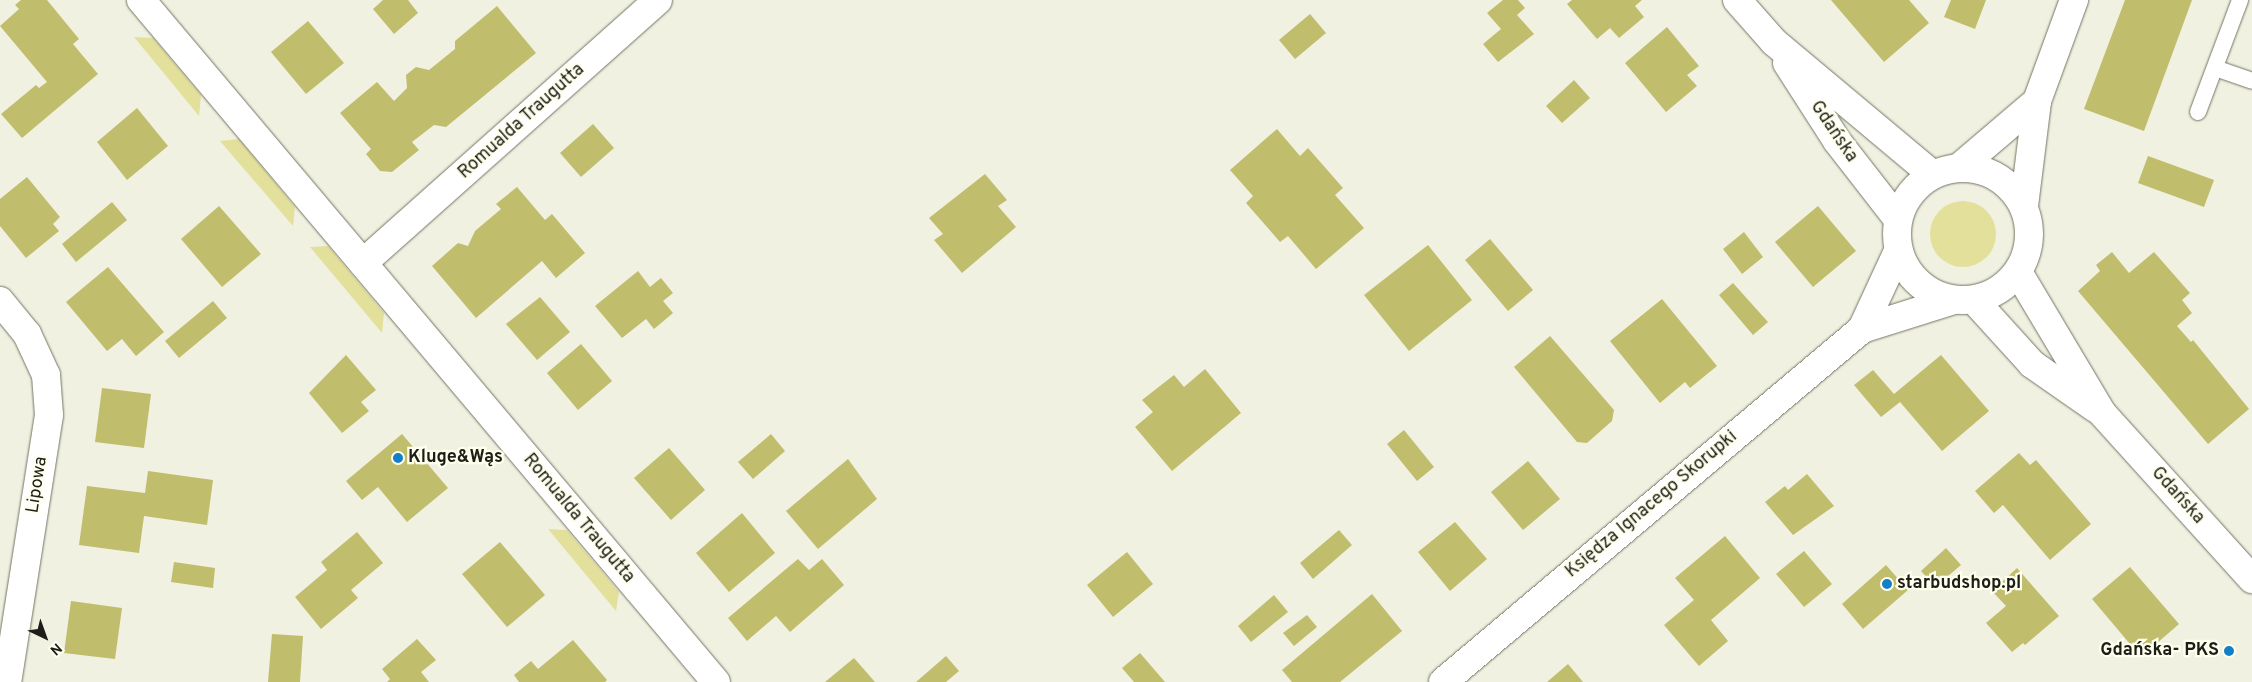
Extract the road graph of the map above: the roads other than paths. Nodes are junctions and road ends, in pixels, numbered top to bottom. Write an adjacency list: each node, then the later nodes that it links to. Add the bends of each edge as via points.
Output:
1 (141, 0): 16 (street, Romualda Traugutta)
2 (658, 0): 16 (street, Romualda Traugutta)
3 (1737, 0): 6 (street, Gdańska)
4 (2074, 0): 9 (street)
5 (2240, 0): 7 (lane)
6 (1774, 42): 12 (street, Gdańska); 14 (street, Gdańska, via 1836,141)
7 (2215, 68): 8 (lane); 10 (lane)
8 (2252, 81)
9 (2037, 101): 11 (street); 13 (street)
10 (2198, 112)
11 (1961, 166): 12 (street); 13 (street, via 1980,169 1998,177 2013,189)
12 (1932, 174): 14 (street, via 1910,192)
13 (2024, 206): 17 (street, via 2029,227 2028,251)
14 (1897, 218): 15 (street)
15 (1898, 251): 18 (street, via 1906,269 1919,284 1935,295); 20 (street, Księdza Ignacego Skorupki)
16 (363, 263): 24 (street, Romualda Traugutta)
17 (2018, 272): 18 (street, via 1999,290); 21 (street, Gdańska)
18 (1964, 300): 20 (street, Księdza Ignacego Skorupki); 21 (street, Gdańska, via 2032,364)
19 (0, 301): 23 (street, Lipowa, via 27,334 46,375 49,415)
20 (1862, 329): 25 (street, Księdza Ignacego Skorupki)
21 (2102, 413): 22 (street, Gdańska)
22 (2252, 579)
23 (7, 682)
24 (716, 682)
25 (1443, 682)

